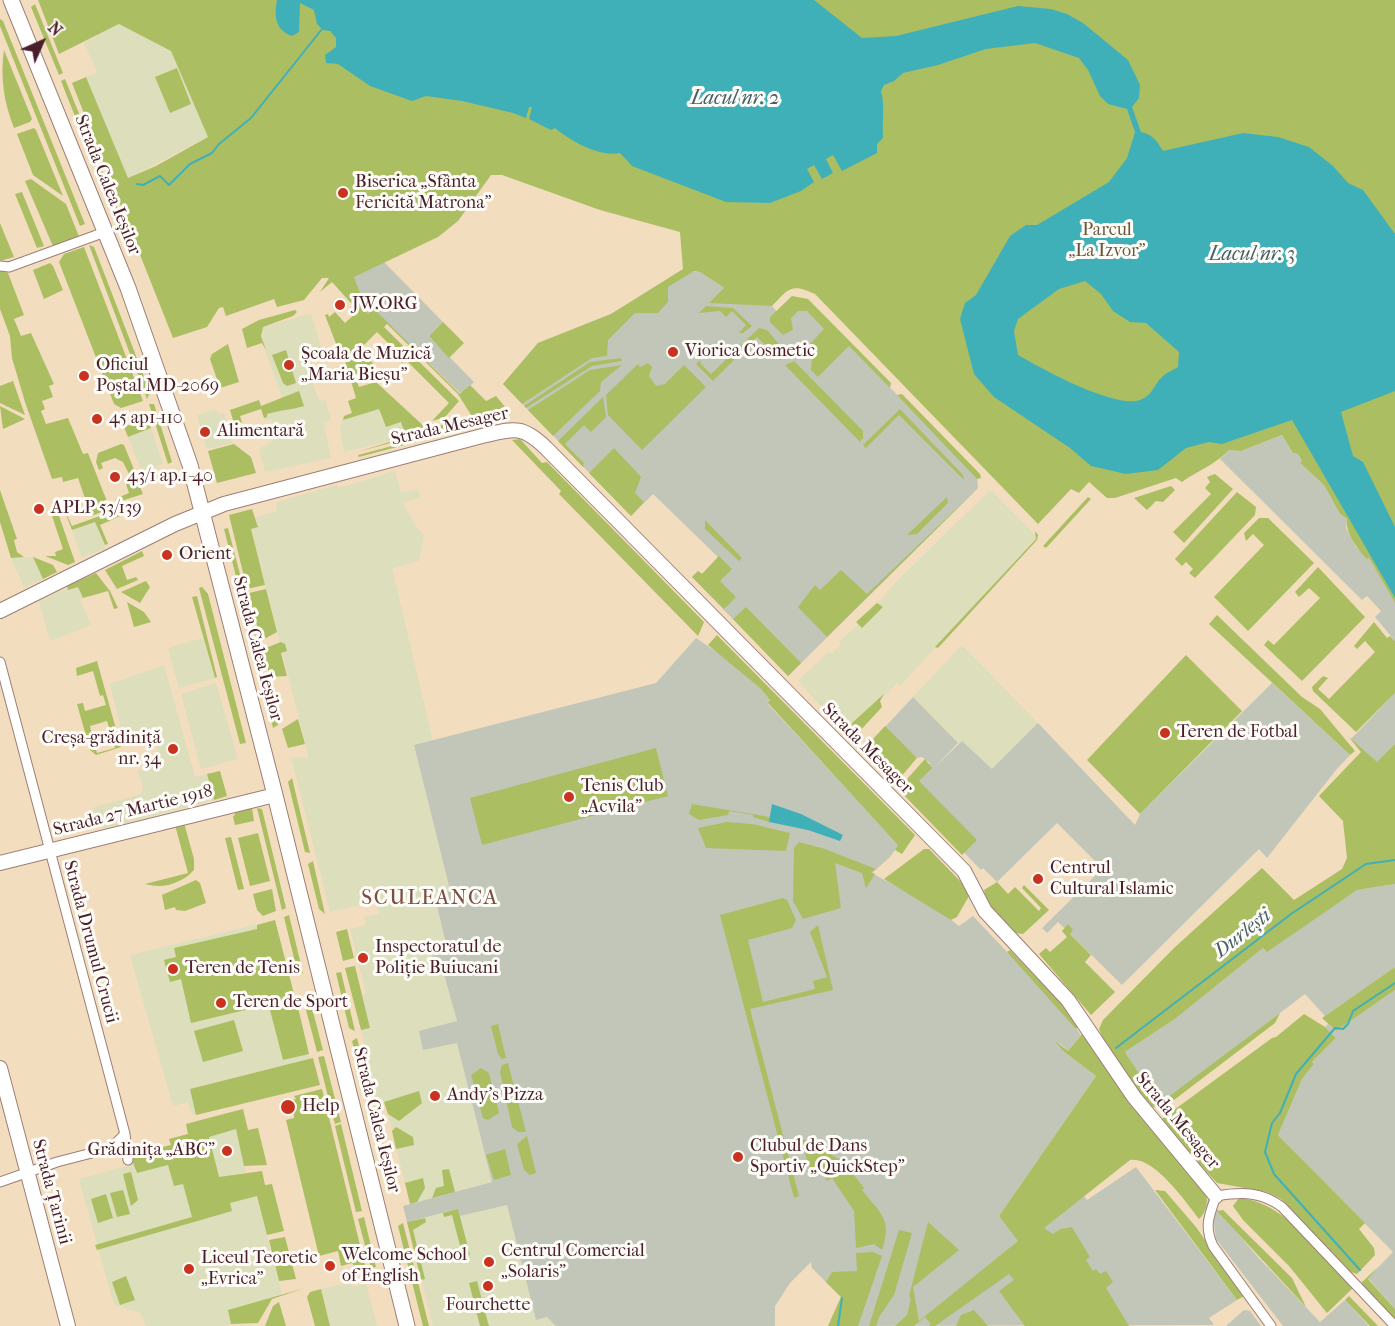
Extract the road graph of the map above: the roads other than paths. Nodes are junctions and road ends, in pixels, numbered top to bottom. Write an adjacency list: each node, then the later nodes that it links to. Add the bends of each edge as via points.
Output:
1 (11, 0): 2 (main road, Strada Calea Ieșilor)
2 (105, 232): 3 (street, via 9,267); 4 (main road, Strada Calea Ieșilor, via 160,375 190,465)
3 (0, 266)
4 (201, 513): 5 (street, Strada Mesager); 7 (main road, Strada Calea Ieșilor); 15 (street, Strada Mesager, via 265,492 511,429 532,434 964,871 985,911 1068,1000 1128,1090)
5 (0, 611)
6 (0, 662): 8 (street, Strada Drumul Crucii)
7 (275, 795): 8 (street, Strada 27 Martie 1918); 17 (main road, Strada Calea Ieșilor)
8 (49, 850): 9 (street, Strada 27 Martie 1918); 11 (street, Strada Drumul Crucii)
9 (0, 863)
10 (0, 1068): 13 (street, Strada Țarinii)
11 (125, 1134): 12 (street, Strada Drumul Crucii); 13 (street, via 111,1148)
12 (128, 1160)
13 (27, 1174): 14 (street); 16 (street, Strada Țarinii)
14 (0, 1182)
15 (1216, 1196): 18 (street, via 1207,1221 1213,1246); 19 (street, Strada Mesager, via 1252,1193 1273,1200)
16 (68, 1326)
17 (407, 1326)
18 (1271, 1326)
19 (1395, 1326)

